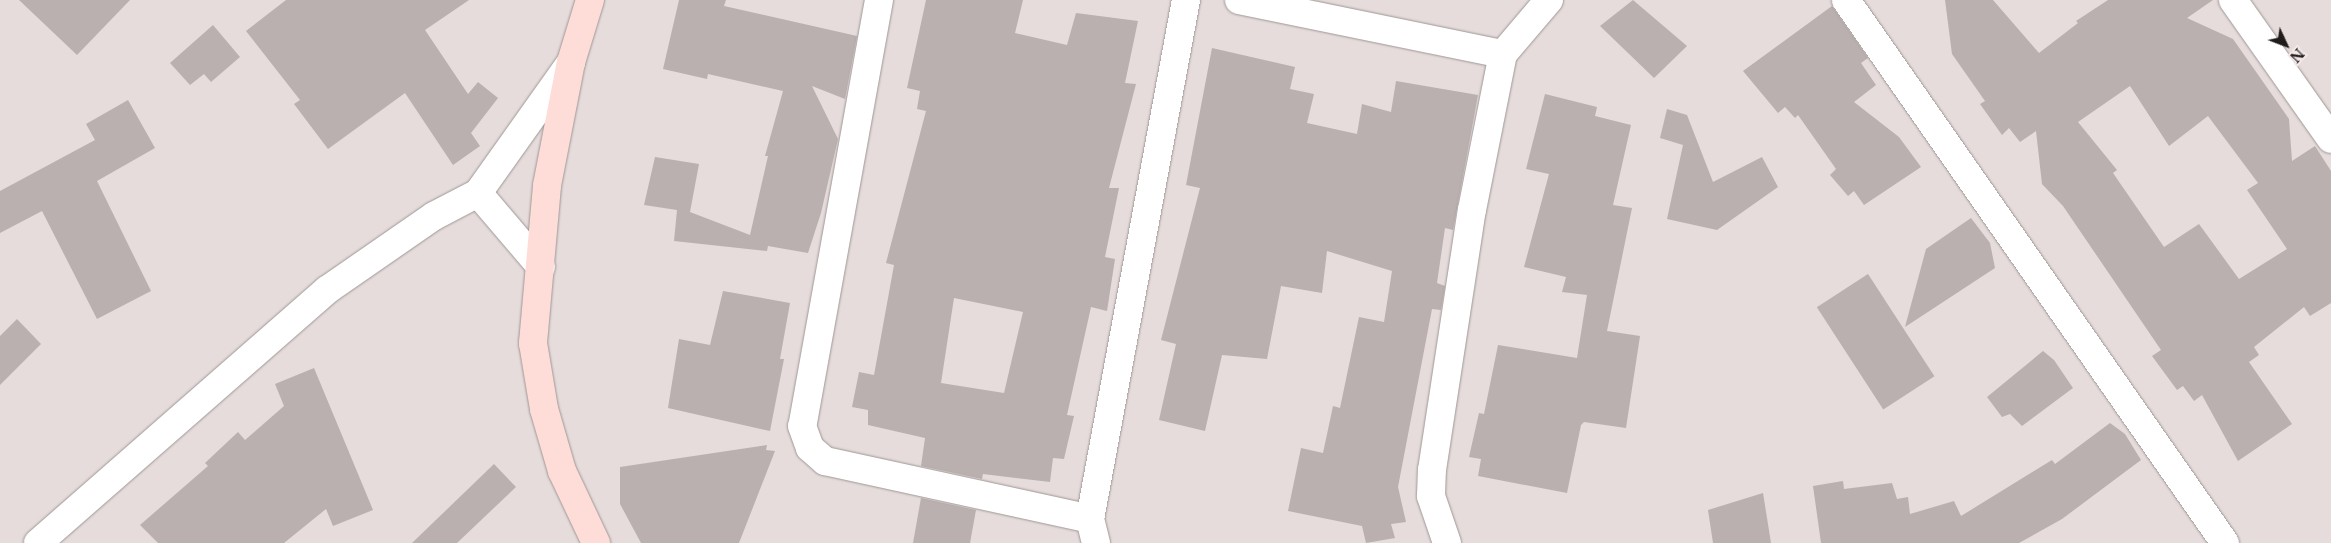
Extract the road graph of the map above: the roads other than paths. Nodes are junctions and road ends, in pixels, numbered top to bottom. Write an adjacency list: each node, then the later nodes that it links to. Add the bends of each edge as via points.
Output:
1 (590, 0): 9 (street)
2 (879, 0): 13 (street, via 802,426 810,448 825,461)
3 (1186, 0): 13 (street)
4 (1239, 0): 8 (street)
5 (1549, 0): 8 (street)
6 (1846, 0): 17 (street)
7 (2233, 0): 10 (street)
8 (1503, 54): 16 (street, via 1472,210 1432,470 1431,496)
9 (571, 62): 11 (street); 12 (street, via 547,186)
10 (2331, 139)
11 (478, 193): 12 (street); 14 (street, via 434,216 327,290)
12 (541, 267): 15 (street, via 533,343 544,409 562,472)
13 (1093, 531)
14 (38, 543)
15 (596, 543)
16 (1447, 543)
17 (2225, 543)

